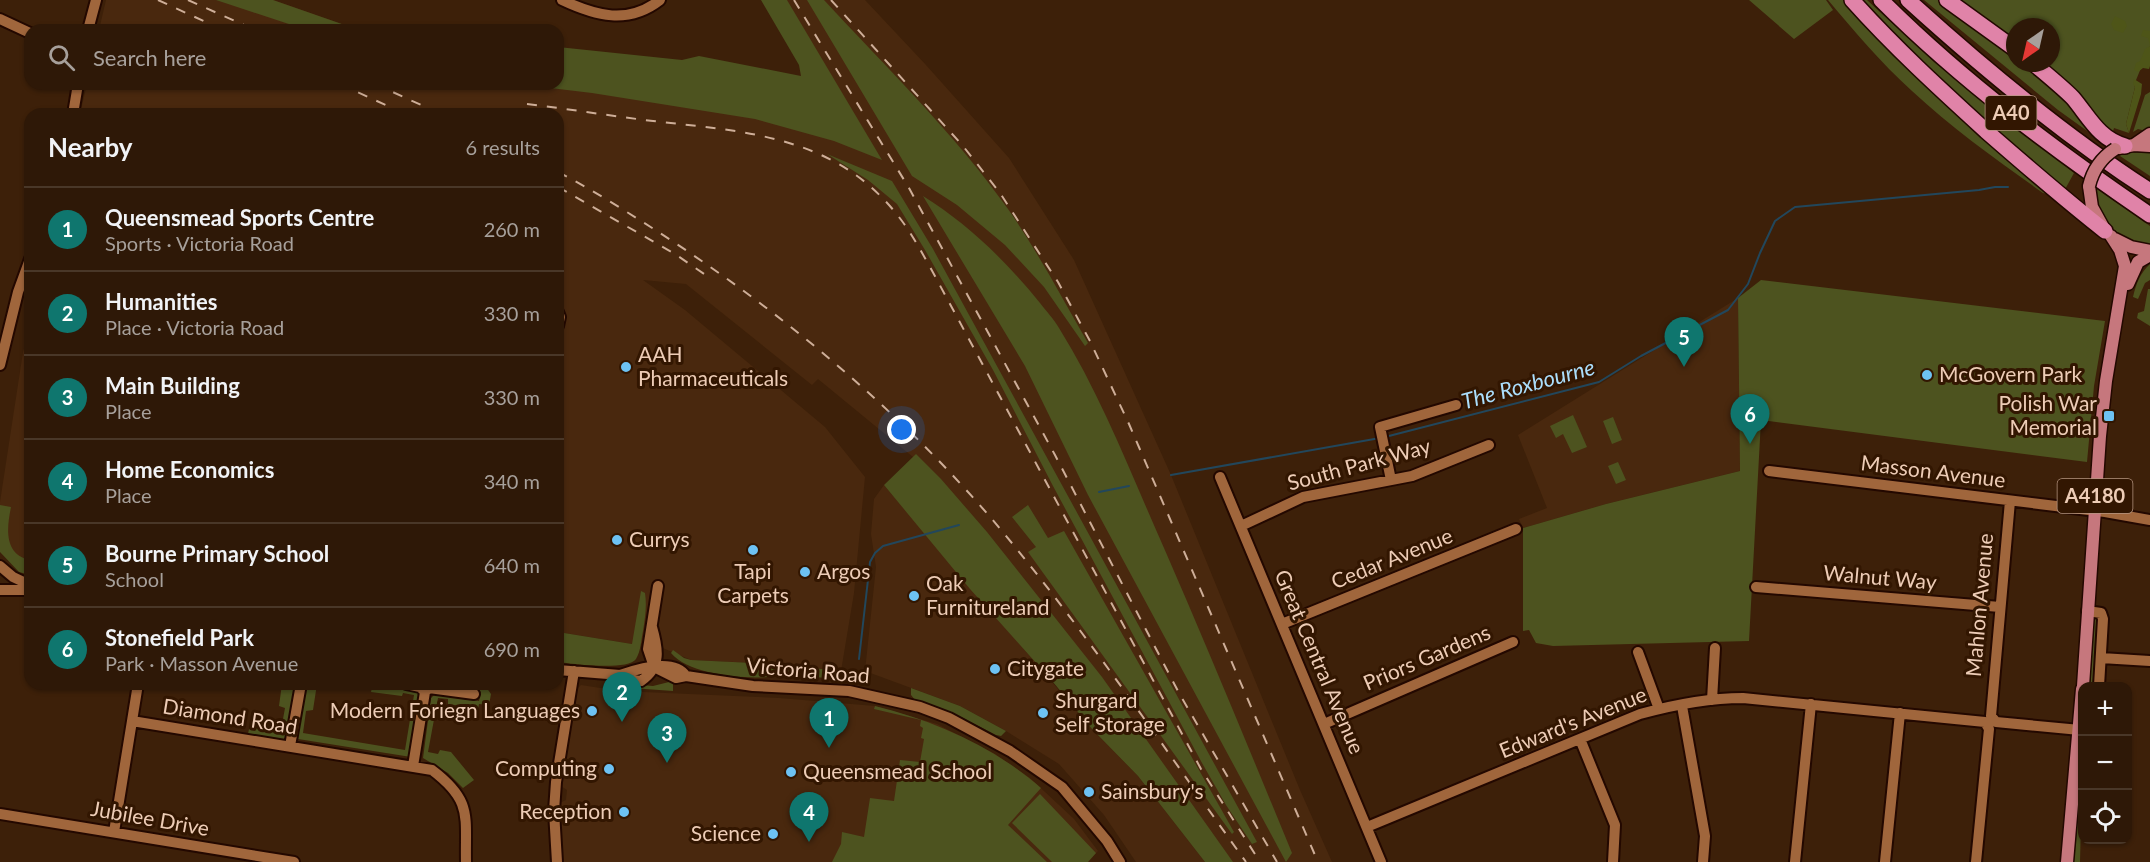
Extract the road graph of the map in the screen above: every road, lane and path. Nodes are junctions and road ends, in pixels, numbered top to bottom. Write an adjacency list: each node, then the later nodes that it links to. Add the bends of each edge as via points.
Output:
1 (96, 0): 9 (street)
2 (562, 0): 3 (street, via 612,17 635,14)
3 (660, 0)
4 (1852, 0): 20 (highway, via 1922,73 2061,198)
5 (1881, 0): 19 (highway, A40, via 2018,119)
6 (1908, 0): 18 (highway, A40, via 2030,106)
7 (1947, 0): 11 (highway)
8 (0, 19): 10 (street)
9 (90, 24)
10 (24, 30)
11 (2006, 43)
12 (2043, 72): 16 (highway, via 2071,97 2101,134)
13 (77, 90): 14 (street)
14 (74, 108)
15 (2150, 134): 16 (main road)
16 (2125, 147): 17 (main road); 20 (main road, bridge, via 2100,161 2089,186 2092,207)
17 (2150, 147)
18 (2150, 191)
19 (2150, 215)
20 (2108, 233): 21 (main road); 23 (main road, A4180, via 2126,266)
21 (2150, 253): 23 (main road, A4180, via 2138,262)
22 (24, 276): 24 (street)
23 (2120, 307): 31 (main road, A4180, via 2106,381)
24 (0, 365)
25 (1456, 405): 29 (street, via 1380,427)
26 (1490, 445): 29 (street, South Park Way, via 1412,476)
27 (1769, 471): 30 (street, Masson Avenue)
28 (1220, 477): 33 (street, Great Central Avenue)
29 (1391, 480): 33 (street, South Park Way, via 1303,497)
30 (2010, 501): 31 (street, Masson Avenue); 41 (street, Mahlon Avenue)
31 (2093, 511): 32 (street, Masson Avenue); 42 (main road, A4180)
32 (2150, 520)
33 (1241, 526): 43 (street, Great Central Avenue)
34 (1516, 529): 43 (street, Cedar Avenue)
35 (0, 566): 36 (street)
36 (24, 582)
37 (658, 586): 49 (street, via 652,627 659,648)
38 (1756, 587): 41 (street, Walnut Way)
39 (0, 590): 40 (street)
40 (24, 590)
41 (2000, 608): 64 (street, Mahlon Avenue)
42 (2087, 611): 47 (street, via 2101,613 2103,618); 52 (main road, A4180)
43 (1282, 624): 66 (street, Great Central Avenue)
44 (1513, 642): 66 (street, Priors Gardens)
45 (1715, 648): 59 (street)
46 (1638, 652): 62 (street)
47 (2101, 658): 48 (street); 53 (street)
48 (2150, 661)
49 (654, 667): 51 (street, Victoria Road, via 620,675); 79 (street, Victoria Road, via 674,667 686,676 753,686 849,691 920,707 949,718 1010,751 1062,787)
50 (564, 670): 51 (street, Victoria Road)
51 (574, 671): 78 (street, via 556,782)
52 (2083, 682)
53 (2099, 682)
54 (137, 690): 65 (street)
55 (300, 690): 70 (street)
56 (444, 690): 58 (street)
57 (425, 692): 71 (street)
58 (474, 694)
59 (1712, 700): 60 (street, Edward's Avenue, via 1743,698); 61 (street, Edward's Avenue)
60 (1811, 704): 63 (street, Edward's Avenue); 83 (street)
61 (1682, 706): 62 (street, Edward's Avenue); 82 (street, via 1706,836)
62 (1659, 709): 69 (street, Edward's Avenue)
63 (1900, 713): 64 (street, Edward's Avenue); 84 (street)
64 (1986, 716): 67 (street, Edward's Avenue, via 1996,722); 85 (street, Mahlon Avenue, via 1989,729)
65 (132, 721): 70 (street, Diamond Road); 74 (street)
66 (1324, 724): 73 (street, Great Central Avenue)
67 (2078, 726)
68 (2080, 736): 86 (main road, A4180)
69 (1580, 739): 73 (street, Edward's Avenue); 81 (street, via 1615,825)
70 (290, 746): 71 (street, Diamond Road)
71 (413, 766): 77 (street, Diamond Road, via 432,770 463,803)
72 (0, 814): 74 (street, Jubilee Drive)
73 (1367, 827): 80 (street, Great Central Avenue)
74 (114, 832): 75 (street, Jubilee Drive)
75 (225, 857): 76 (street, Jubilee Drive)
76 (294, 862)
77 (466, 862)
78 (557, 862)
79 (1120, 862)
80 (1382, 862)
81 (1613, 862)
82 (1703, 862)
83 (1795, 862)
84 (1886, 862)
85 (1976, 862)
86 (2067, 862)

